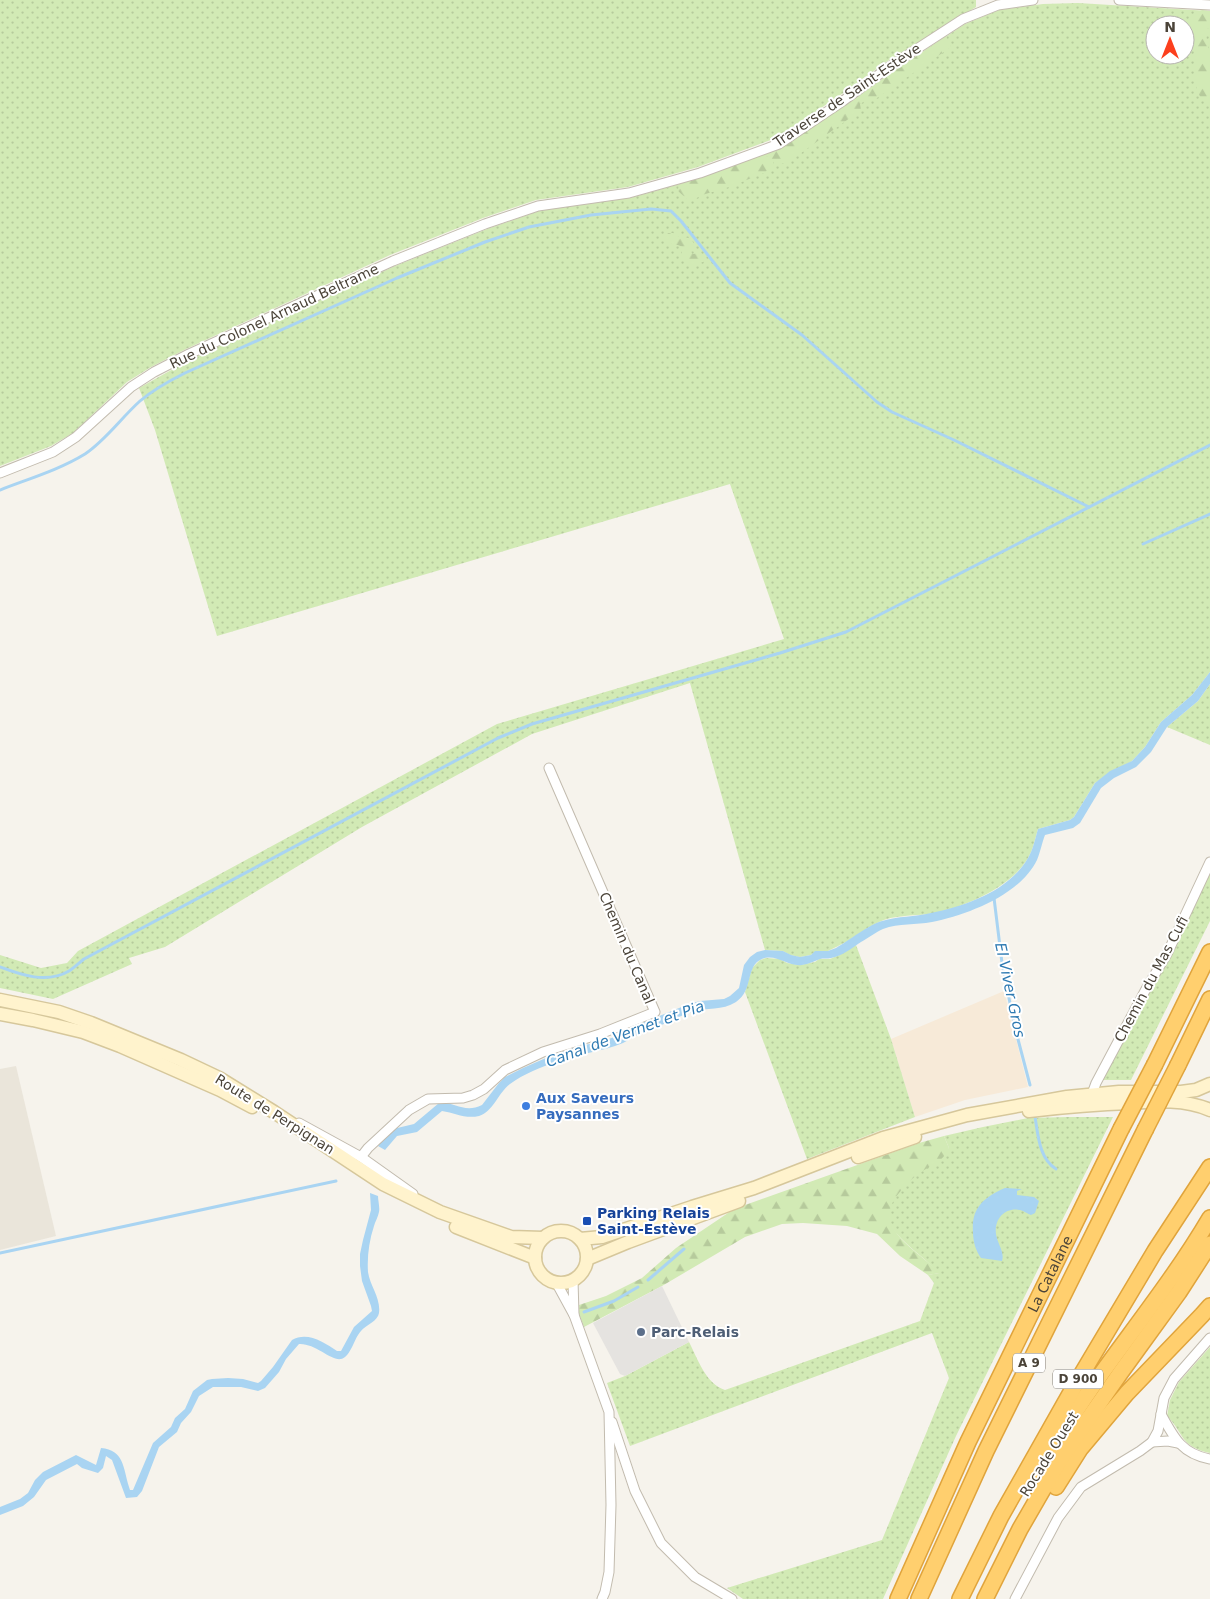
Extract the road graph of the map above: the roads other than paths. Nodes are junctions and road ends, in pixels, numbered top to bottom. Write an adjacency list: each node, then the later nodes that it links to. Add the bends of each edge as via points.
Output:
1 (1033, 0): 4 (street, Traverse de Saint-Estève, via 998,5 962,19 778,144 629,193)
2 (1119, 0): 3 (street)
3 (1210, 6)
4 (570, 201): 5 (street, Rue du Colonel Arnaud Beltrame, via 538,206 392,261 189,354 131,387 69,442 53,452)
5 (0, 473)
6 (549, 768): 16 (street, Chemin du Canal, via 655,1012 543,1052 505,1070 473,1095 428,1099 409,1110)
7 (1210, 862): 13 (street, Chemin du Mas Cufi, via 1167,954)
8 (1210, 952): 37 (highway, La Catalane / A 9, bridge, via 968,1442)
9 (1210, 999): 38 (highway, La Catalane / A 9, bridge, via 986,1452)
10 (0, 1000): 15 (main road, Route de Perpignan, via 91,1022 218,1078)
11 (0, 1014): 23 (main road, Route de Perpignan, via 82,1032 220,1090 422,1213)
12 (1210, 1084): 13 (main road, via 1181,1092)
13 (1092, 1094): 21 (main road, via 967,1115 910,1130 754,1188 602,1237)
14 (1210, 1110): 24 (main road, via 1200,1105 1172,1101 1141,1102 1083,1105 982,1120 900,1142)
15 (274, 1112): 16 (street, via 307,1126); 18 (main road, Route de Perpignan, via 383,1184)
16 (361, 1157): 18 (street)
17 (1210, 1167): 39 (highway, D 900, via 1155,1251 1074,1387 1001,1516)
18 (440, 1212): 20 (main road, Route de Perpignan, via 511,1237)
19 (1210, 1218): 40 (highway, Rocade Ouest / D 900, via 1057,1441 1019,1503)
20 (543, 1238): 21 (main road, via 561,1231); 23 (main road)
21 (580, 1239): 24 (main road)
22 (1210, 1244): 41 (highway, Rocade Ouest / D 900, via 1062,1458 1020,1529)
23 (535, 1258): 26 (main road, via 541,1274)
24 (587, 1259): 25 (main road, via 583,1271)
25 (573, 1280): 26 (main road); 28 (street)
26 (556, 1282): 28 (street)
27 (1210, 1306): 41 (highway, D 900, via 1127,1393 1080,1449)
28 (574, 1315): 30 (street)
29 (1210, 1338): 31 (street, via 1174,1379 1164,1398)
30 (609, 1412): 35 (street, via 609,1572); 36 (street, via 635,1491 661,1543 695,1577)
31 (1161, 1414): 32 (street); 33 (street)
32 (1152, 1442): 33 (street); 42 (street, via 1081,1487 1058,1518)
33 (1178, 1443): 34 (street, via 1197,1456)
34 (1210, 1459)
35 (602, 1599)
36 (732, 1599)
37 (898, 1599)
38 (919, 1599)
39 (960, 1599)
40 (969, 1599)
41 (986, 1599)
42 (1015, 1599)

